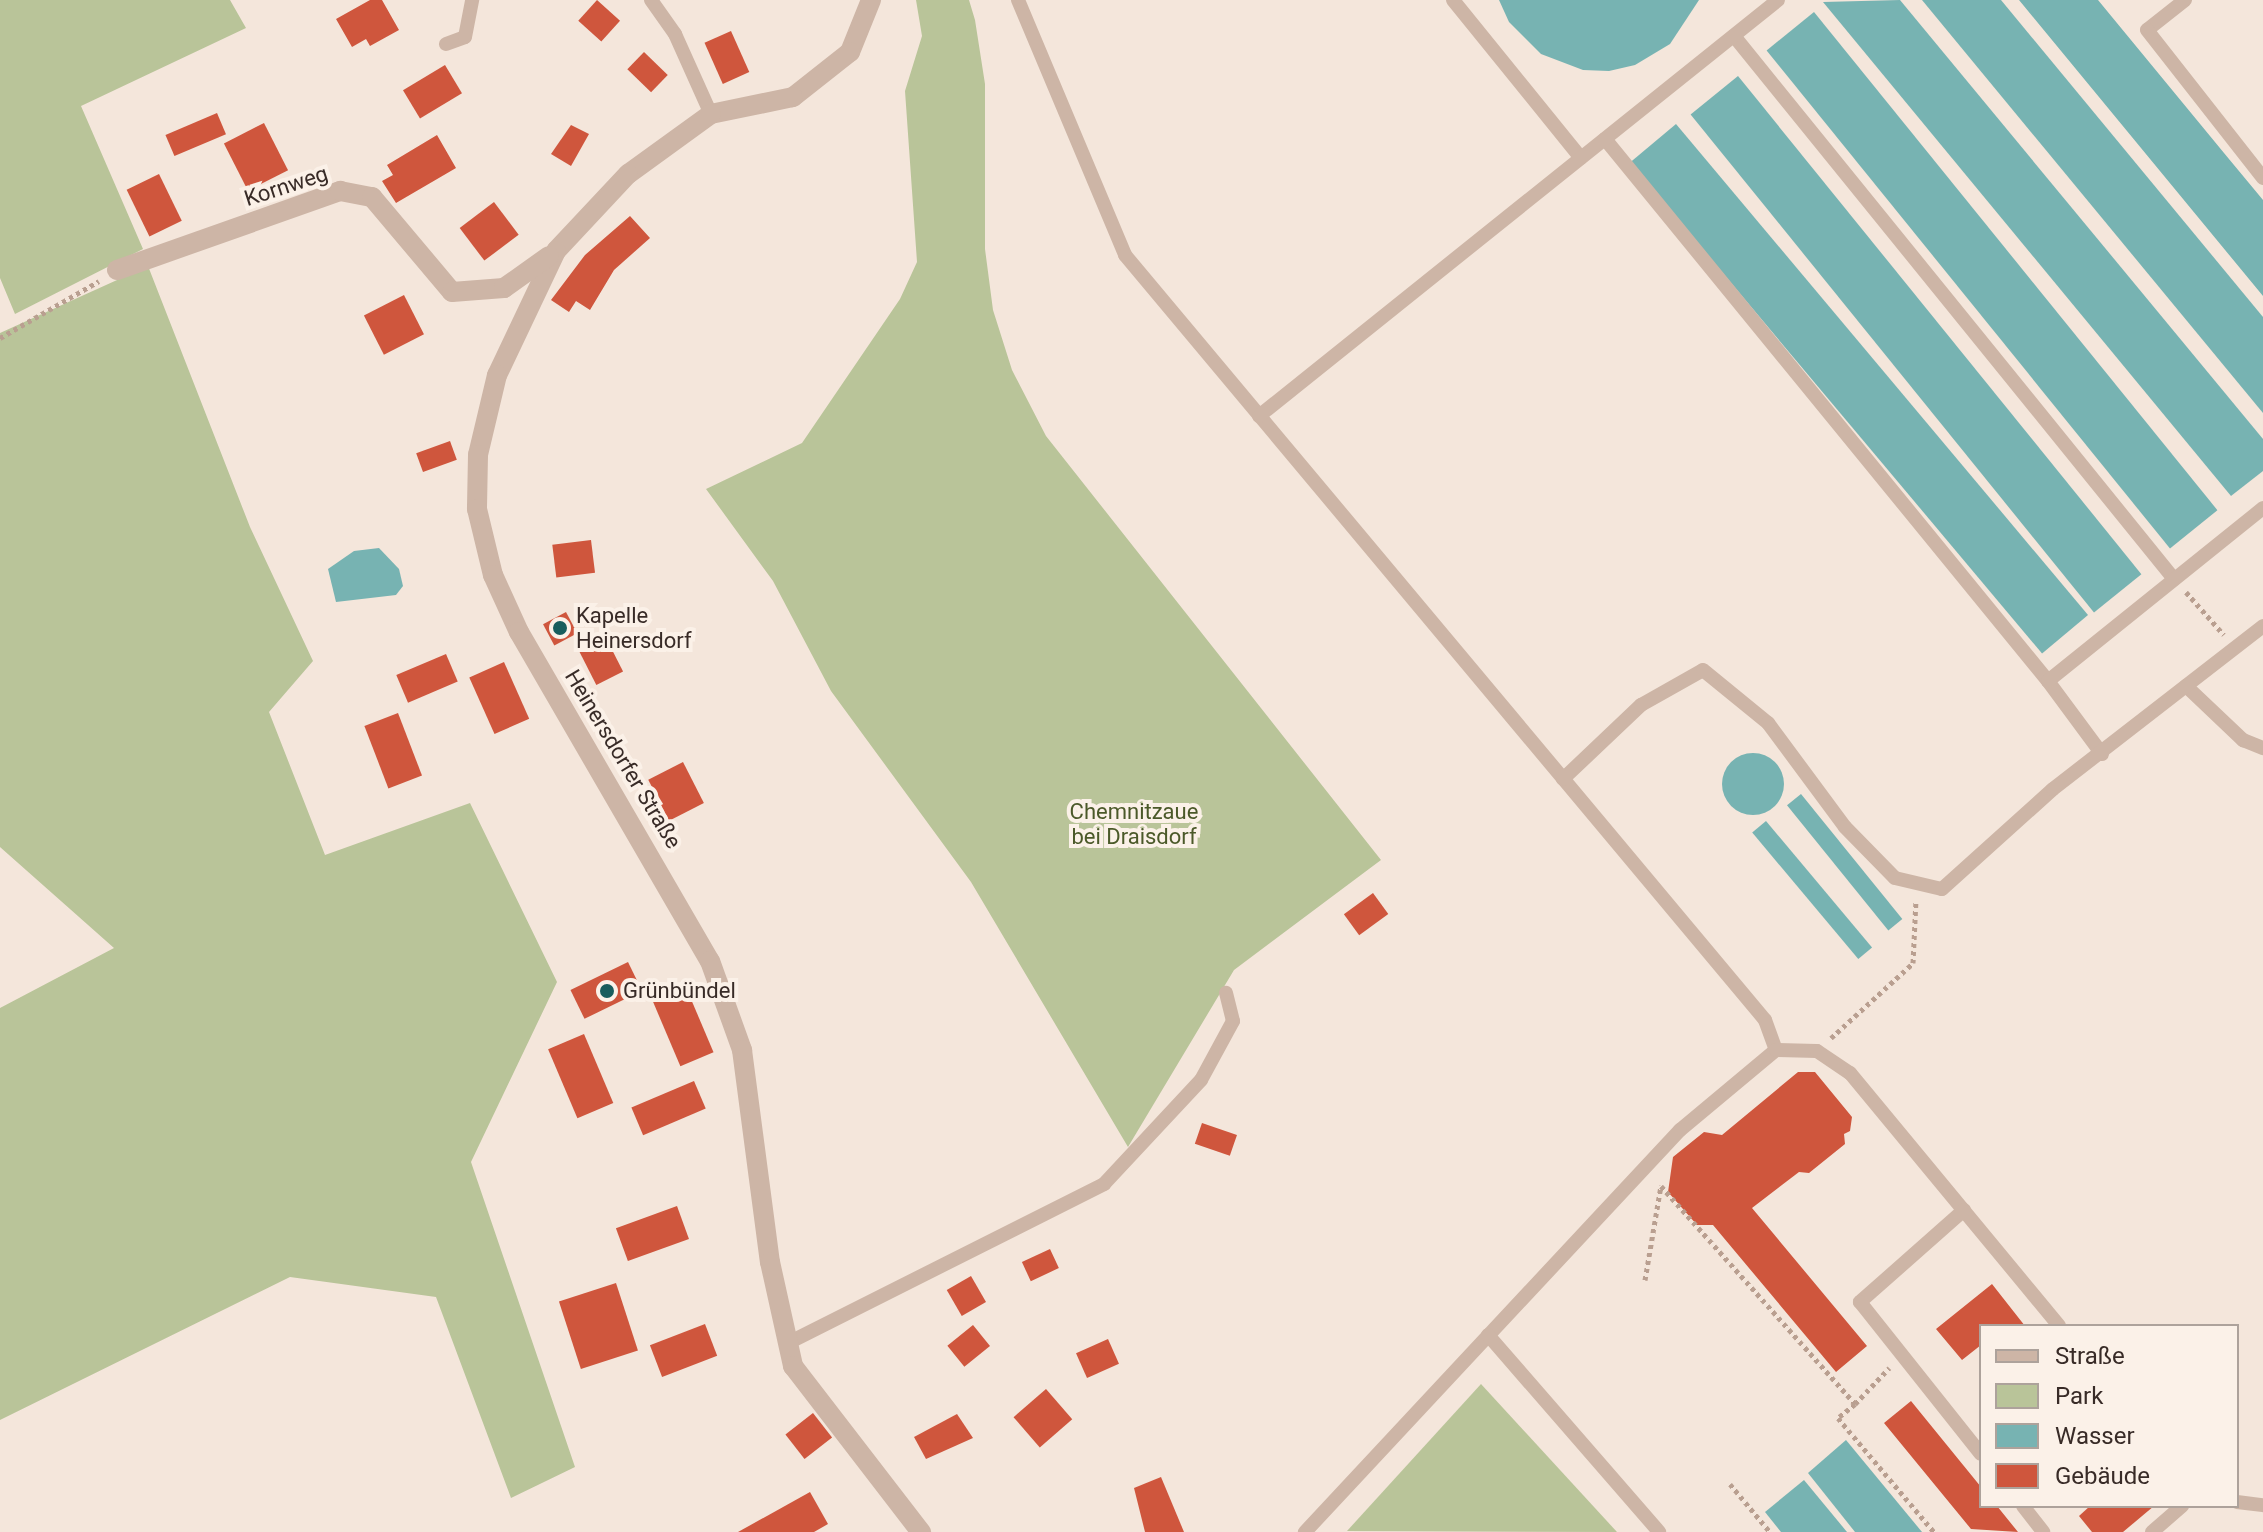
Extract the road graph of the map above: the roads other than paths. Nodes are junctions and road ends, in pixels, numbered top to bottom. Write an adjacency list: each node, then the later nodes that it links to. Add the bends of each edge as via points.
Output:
1 (472, 0): 9 (lane, via 465,37)
2 (651, 0): 10 (lane, via 675,34)
3 (871, 0): 10 (street, Heinersdorfer Straße, via 850,52 793,97)
4 (1018, 0): 16 (lane, via 1125,255)
5 (1453, 0): 12 (lane)
6 (1778, 0): 8 (lane)
7 (2185, 0): 13 (lane, via 2147,30)
8 (1734, 36): 11 (lane); 18 (lane)
9 (446, 44)
10 (711, 114): 14 (street, Heinersdorfer Straße, via 628,174)
11 (1605, 139): 12 (lane); 20 (lane)
12 (1581, 158): 16 (lane)
13 (2263, 178)
14 (549, 258): 15 (street, Kornweg, via 504,288 452,292 372,197 340,191); 30 (street, Heinersdorfer Straße, via 497,375 478,455 477,509 493,575 519,632 710,961 742,1050 770,1262)
15 (117, 270)
16 (1259, 416): 24 (lane)
17 (2263, 508): 18 (lane)
18 (2174, 579): 20 (lane)
19 (2263, 626): 21 (lane)
20 (2048, 681): 23 (lane)
21 (2186, 686): 22 (lane, via 2243,740); 23 (lane)
22 (2263, 748)
23 (2102, 754): 24 (lane, via 1942,889 1895,878 1845,827 1768,723 1703,670 1641,705)
24 (1563, 779): 26 (lane, via 1765,1020)
25 (1226, 993): 30 (lane, via 1233,1021 1201,1080 1104,1184)
26 (1776, 1050): 27 (lane, via 1817,1051 1850,1073); 29 (lane, via 1666,1145)
27 (1964, 1210): 28 (lane); 31 (lane, via 1860,1302)
28 (2057, 1324)
29 (1488, 1335): 36 (lane); 38 (lane)
30 (788, 1343): 37 (street, Heinersdorfer Straße, via 793,1366)
31 (1979, 1451)
32 (2239, 1502): 33 (lane)
33 (2263, 1505)
34 (2027, 1508): 40 (lane)
35 (2180, 1508): 41 (lane)
36 (1656, 1527): 39 (lane)
37 (921, 1532)
38 (1305, 1532)
39 (1667, 1532)
40 (2043, 1532)
41 (2152, 1532)

